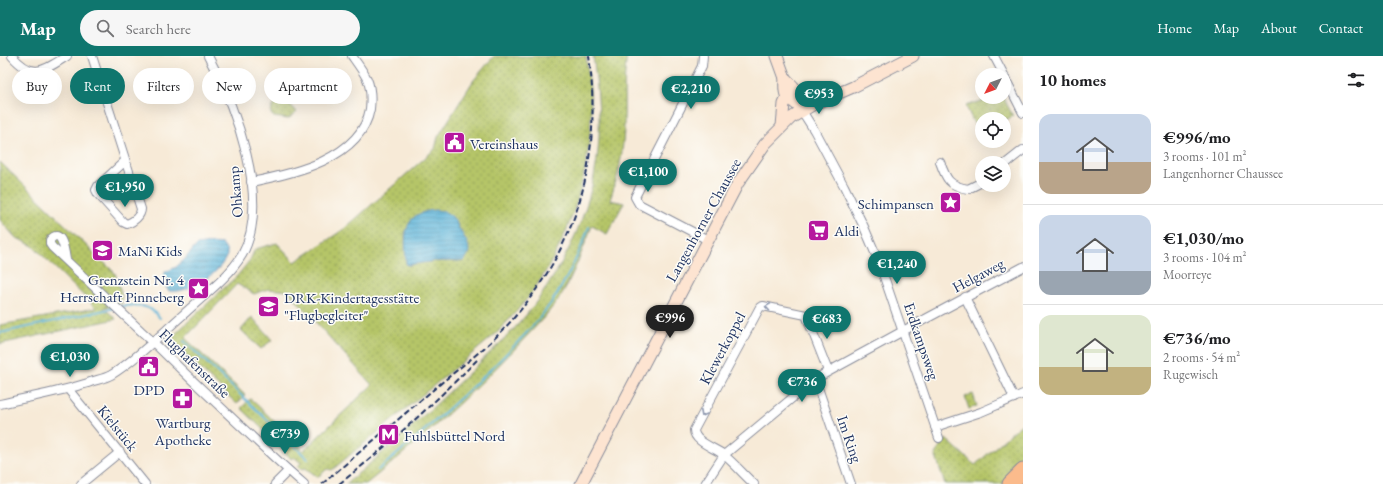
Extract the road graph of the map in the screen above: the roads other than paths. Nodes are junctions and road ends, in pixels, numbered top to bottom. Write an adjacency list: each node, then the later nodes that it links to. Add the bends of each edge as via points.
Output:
1 (12, 56): 2 (street, via 25,68 35,71 47,68)
2 (67, 56)
3 (92, 56): 19 (street)
4 (208, 56): 21 (street, Ohkamp, via 238,124)
5 (352, 56): 21 (street, via 367,78 370,91 368,116 358,135 350,144 314,165 278,177)
6 (703, 56): 23 (street, via 702,66 635,197 639,204)
7 (778, 56): 11 (main road, Erdkampsweg)
8 (913, 56): 14 (main road, Langenhorner Chaussee, via 853,87)
9 (994, 56): 10 (street)
10 (1000, 68)
11 (785, 78): 13 (main road, Erdkampsweg, via 784,89); 14 (main road, Erdkampsweg, via 793,86)
12 (1011, 89): 15 (street)
13 (787, 98): 14 (main road, Erdkampsweg); 16 (main road, Erdkampsweg)
14 (800, 109): 16 (main road, Langenhorner Chaussee); 27 (street, Erdkampsweg, via 820,140 864,227)
15 (1023, 113)
16 (782, 126): 23 (main road, Langenhorner Chaussee, via 750,164)
17 (1023, 150): 18 (street)
18 (1011, 159)
19 (124, 162): 19 (street, via 141,211 127,224 96,190)
20 (940, 162): 22 (street, via 946,178 956,186 968,190)
21 (251, 182): 28 (street, Ohkamp, via 253,218 242,254 225,275)
22 (975, 186)
23 (708, 240): 45 (main road, Langenhorner Chaussee)
24 (66, 260): 28 (street, Flughafenstraße)
25 (1022, 269): 26 (street, Helgaweg)
26 (965, 297): 27 (street, Helgaweg); 33 (street)
27 (903, 331): 29 (street, Helgaweg); 35 (street, Erdkampsweg)
28 (154, 342): 31 (street, Ohkamp, via 110,376); 39 (street, Flughafenstraße)
29 (828, 371): 30 (street, Helgaweg); 38 (street, Klewerkoppel, one-way to 38, via 806,315 760,307 694,430 694,435 699,440)
30 (816, 380): 38 (street, Helgaweg); 48 (street, Im Ring)
31 (68, 389): 34 (street, Ohkamp); 37 (street, Kielstück)
32 (1023, 394): 33 (street)
33 (1014, 398): 35 (street)
34 (0, 404)
35 (935, 427): 36 (street, Erdkampsweg)
36 (938, 438)
37 (120, 452): 41 (street); 42 (street, Kielstück)
38 (724, 455): 46 (street, Helgaweg); 47 (street)
39 (288, 470): 43 (street); 44 (street, Flughafenstraße)
40 (1023, 471): 49 (highway)
41 (81, 484)
42 (145, 484)
43 (275, 484)
44 (304, 484)
45 (581, 484)
46 (705, 484)
47 (754, 484)
48 (851, 484)
49 (1010, 484)

